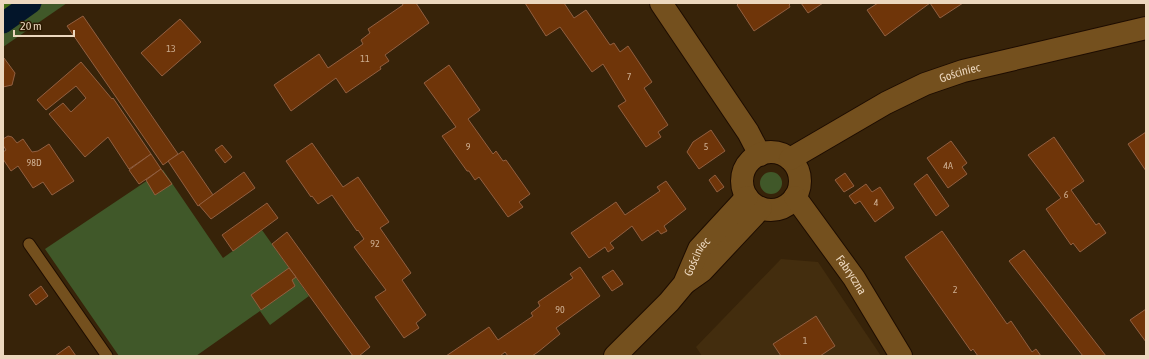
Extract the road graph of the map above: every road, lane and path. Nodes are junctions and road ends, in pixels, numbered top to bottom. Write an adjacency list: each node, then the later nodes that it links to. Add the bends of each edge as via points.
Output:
1 (661, 3): 3 (street, via 748,132)
2 (1146, 28): 4 (street, Gościniec, via 963,71 925,84 886,103)
3 (760, 155): 4 (street, via 770,152); 6 (street, via 753,159 743,173 743,190)
4 (790, 159): 5 (street, via 797,169 800,181)
5 (795, 197): 6 (street, via 780,209 770,210); 10 (street, Fabryczna, via 854,278)
6 (754, 202): 9 (street, Gościniec, via 698,249 684,284)
7 (29, 244): 8 (lane)
8 (107, 356)
9 (616, 356)
10 (901, 356)

